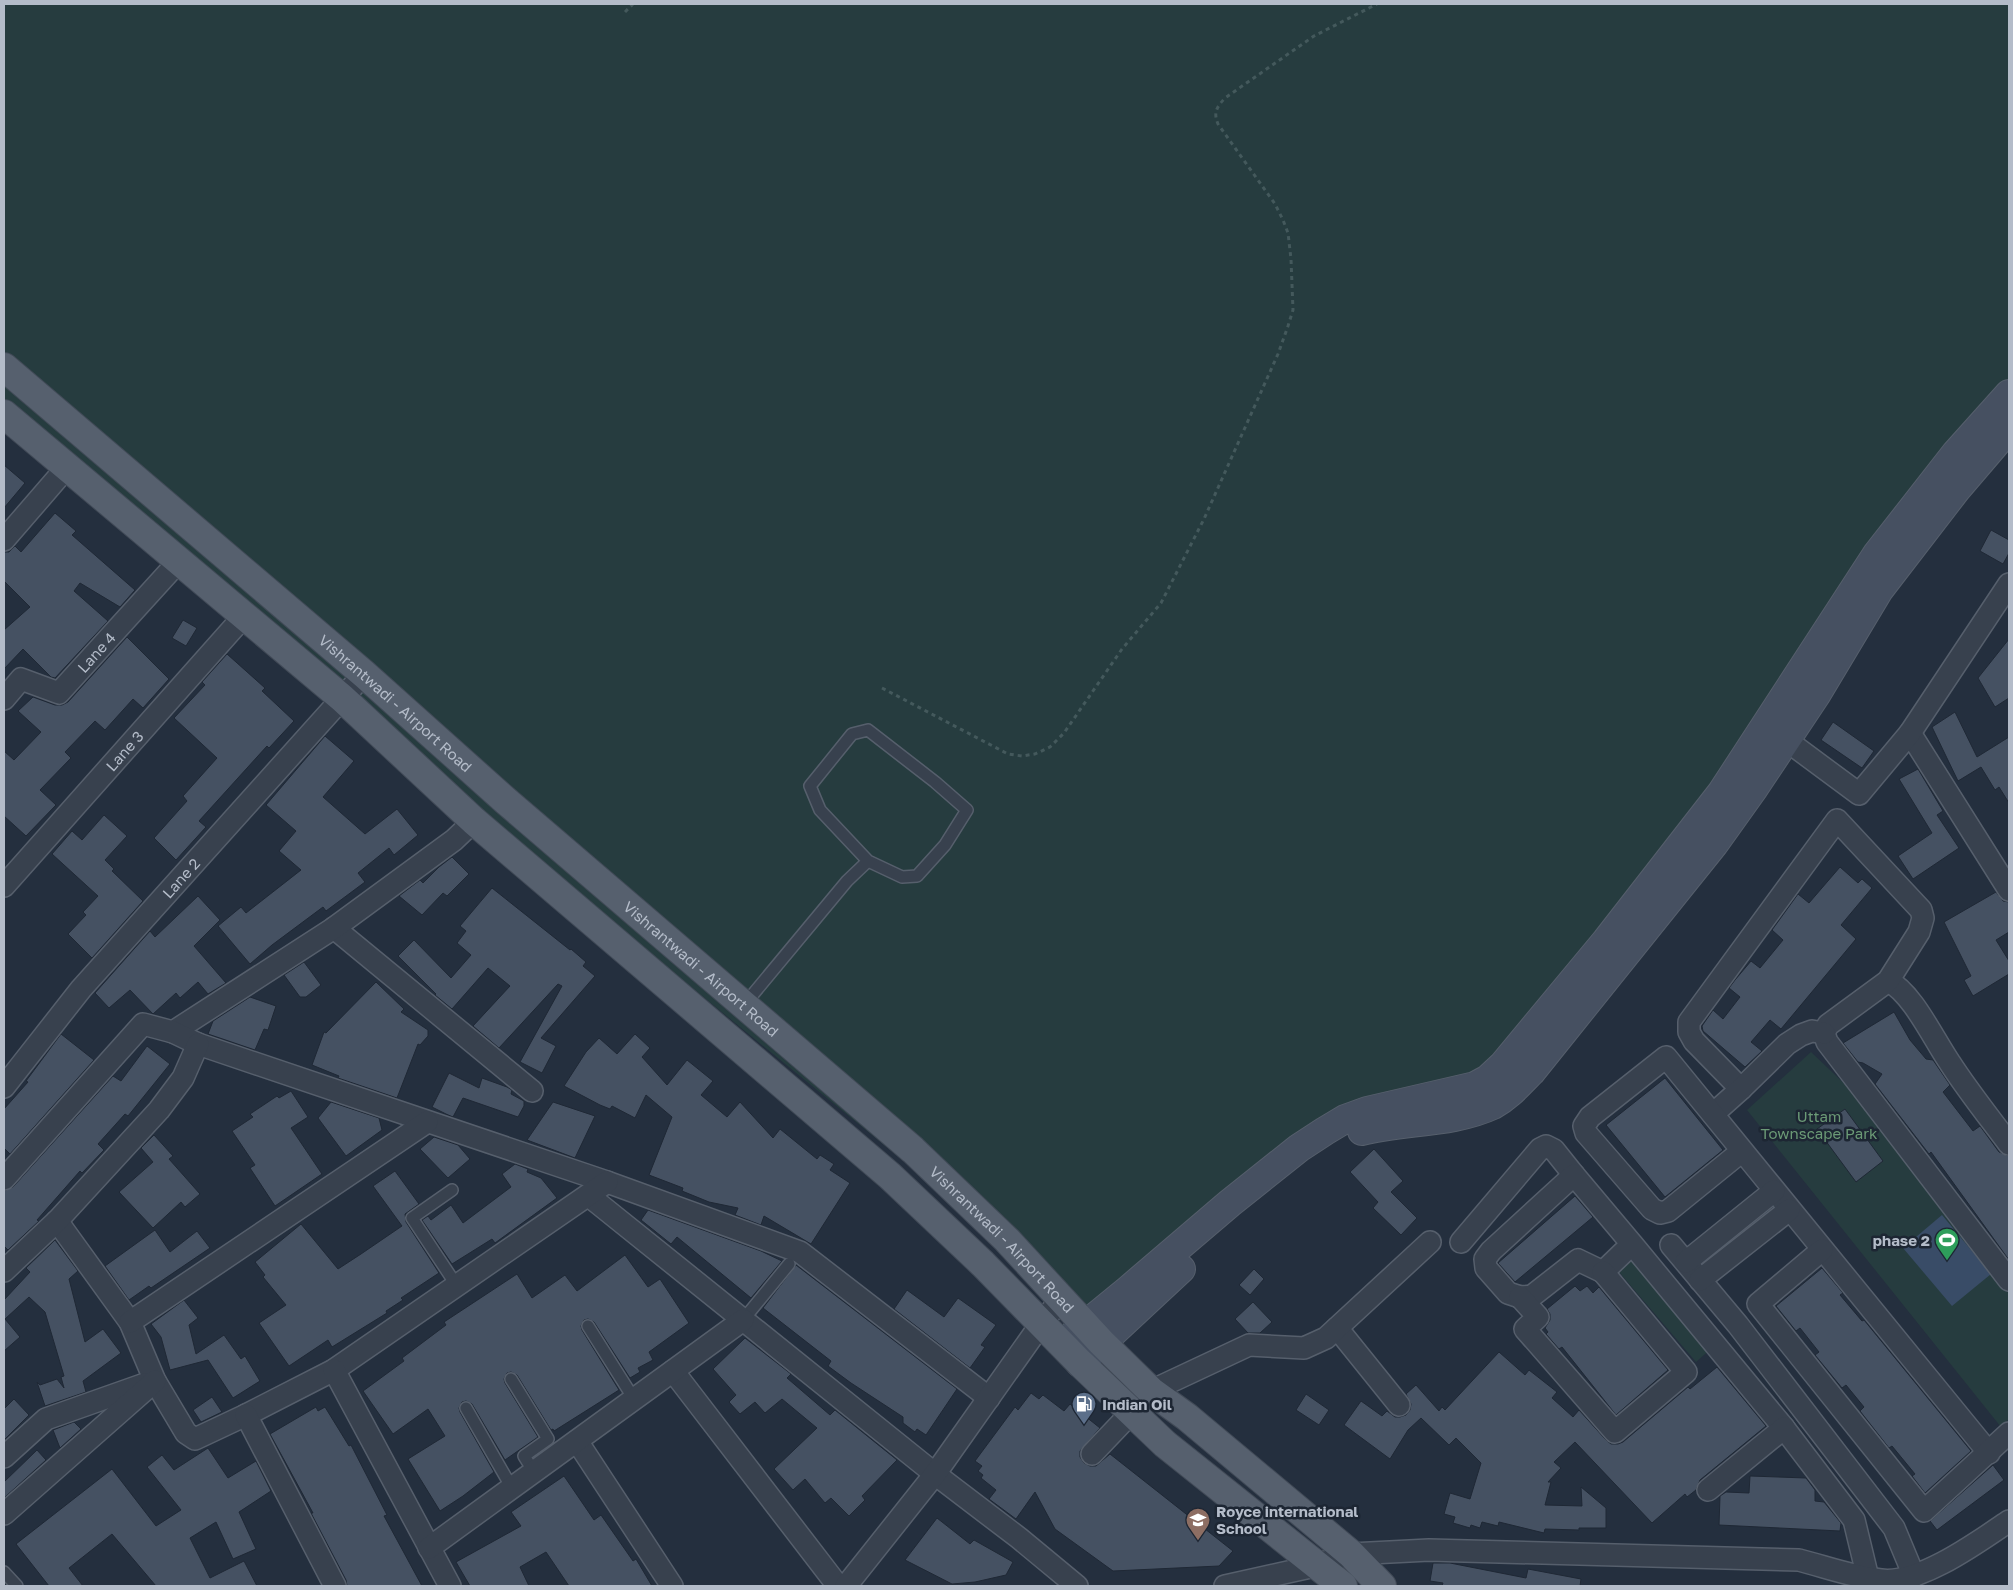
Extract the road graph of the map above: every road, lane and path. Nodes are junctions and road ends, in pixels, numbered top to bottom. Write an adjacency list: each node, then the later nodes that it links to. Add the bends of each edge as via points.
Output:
1 (632, 4): 3 (path)
2 (1378, 4): 14 (path, via 1314,36 1225,98 1216,108 1218,124 1275,204 1288,233 1293,310 1278,354 1204,519 1161,602 1122,649 1064,733 1050,748 1035,754 1008,754)
3 (625, 12)
4 (4, 367): 13 (main road, Vishrantwadi - Airport Road)
5 (2009, 394): 63 (street, via 1956,453 1877,554 1722,792 1606,941 1502,1065 1475,1086 1367,1111 1325,1131 1230,1203 1128,1290)
6 (4, 414): 8 (main road, Vishrantwadi - Airport Road)
7 (2009, 428): 18 (street, via 1878,590)
8 (67, 467): 9 (street); 10 (main road, Vishrantwadi - Airport Road)
9 (4, 540)
10 (179, 561): 12 (main road, Vishrantwadi - Airport Road); 16 (street, Lane 4, via 59,693 21,679)
11 (2007, 594): 17 (street)
12 (244, 616): 15 (main road, Vishrantwadi - Airport Road); 21 (street, Lane 3)
13 (364, 674): 15 (street, Lane 2); 25 (main road, Vishrantwadi - Airport Road, via 492,789)
14 (882, 688)
15 (342, 698): 19 (main road, Vishrantwadi - Airport Road); 29 (street, Lane 2, via 81,989)
16 (4, 699)
17 (1910, 733): 18 (street, via 1859,794); 22 (street)
18 (1786, 740): 63 (street, via 1714,844 1531,1072 1510,1093 1470,1114 1383,1126 1344,1139 1303,1164)
19 (474, 821): 23 (street, via 454,840); 60 (main road, Vishrantwadi - Airport Road, via 890,1176)
20 (868, 861): 20 (lane, via 902,877 917,876 946,845 967,810 868,730 852,734 810,786 820,810); 25 (lane, via 847,880)
21 (4, 886)
22 (2009, 890)
23 (334, 928): 26 (street); 31 (street)
24 (1888, 981): 27 (street, via 1828,1025); 30 (street, via 1919,932 1923,918 1921,910 1837,820 1689,1022 1688,1032 1694,1040); 34 (street, via 1908,997 1951,1064)
25 (744, 1005): 57 (main road, Vishrantwadi - Airport Road, via 913,1150 1007,1240)
26 (172, 1032): 28 (street); 37 (street, via 143,1024)
27 (1824, 1033): 30 (street, via 1812,1031 1800,1035); 54 (street, via 1826,1042)
28 (198, 1044): 33 (street); 43 (street, via 183,1078 160,1110)
29 (4, 1087)
30 (1741, 1089): 32 (street)
31 (532, 1092)
32 (1713, 1114): 35 (street); 35 (street, via 1666,1057 1590,1117 1584,1126 1586,1133 1652,1209 1660,1213 1668,1211)
33 (428, 1122): 38 (street); 59 (street)
34 (2009, 1144)
35 (1742, 1150): 40 (street)
36 (1574, 1175): 45 (street, via 1554,1150 1546,1146 1540,1149); 46 (street); 56 (street, via 1485,1259 1486,1268 1508,1293)
37 (4, 1179)
38 (607, 1182): 41 (street); 70 (street, via 800,1252)
39 (452, 1190): 55 (lane, via 412,1218)
40 (1774, 1191): 42 (street); 49 (street)
41 (589, 1196): 55 (street); 58 (street)
42 (1789, 1210): 48 (street); 53 (street)
43 (57, 1221): 51 (street); 59 (street)
44 (1430, 1242): 62 (street)
45 (1461, 1242)
46 (1632, 1244): 52 (street); 76 (street)
47 (1672, 1245): 49 (street)
48 (1822, 1250): 79 (street); 79 (street, via 1758,1304 1924,1510)
49 (1686, 1262): 53 (street)
50 (789, 1264): 58 (lane)
51 (4, 1271)
52 (1603, 1272): 56 (street, via 1578,1260 1532,1296); 56 (street, via 1686,1372 1615,1432 1525,1328 1538,1317)
53 (1700, 1280): 92 (street, via 1894,1528)
54 (2009, 1280)
55 (457, 1286): 65 (street)
56 (1520, 1297)
57 (1061, 1299): 60 (street); 63 (main road, Vishrantwadi - Airport Road)
58 (743, 1320): 66 (street); 83 (street)
59 (130, 1322): 68 (street)
60 (1041, 1324): 64 (main road, Vishrantwadi - Airport Road); 70 (street)
61 (588, 1326): 71 (lane)
62 (1337, 1328): 69 (street, via 1326,1338 1304,1348 1249,1345); 72 (street)
63 (1092, 1333): 64 (street); 69 (main road, Vishrantwadi - Airport Road)
64 (1071, 1354): 74 (main road, Vishrantwadi - Airport Road)
65 (334, 1370): 75 (street); 88 (street)
66 (673, 1371): 71 (street); 98 (street)
67 (511, 1379): 82 (lane, via 548,1439 524,1456)
68 (155, 1381): 75 (street, via 190,1437 195,1438); 81 (street, via 46,1419); 86 (street)
69 (1151, 1390): 89 (main road, Vishrantwadi - Airport Road)
70 (989, 1398): 83 (street)
71 (634, 1399): 78 (street)
72 (1398, 1404)
73 (466, 1408): 84 (lane)
74 (1132, 1412): 80 (street); 91 (main road, Vishrantwadi - Airport Road)
75 (246, 1415): 95 (street)
76 (1784, 1428): 85 (street); 93 (street, via 1854,1520)
77 (2009, 1433): 79 (street)
78 (577, 1441): 82 (street); 97 (street)
79 (1989, 1453)
80 (1092, 1454)
81 (4, 1457)
82 (534, 1472): 84 (street)
83 (935, 1474): 99 (street); 100 (street)
84 (512, 1488): 88 (street)
85 (1708, 1490)
86 (4, 1514)
87 (2009, 1522): 92 (street, via 1948,1561)
88 (429, 1548): 96 (street)
89 (1351, 1554): 91 (street); 93 (street, via 1429,1550 1799,1560); 103 (main road, Vishrantwadi - Airport Road)
90 (4, 1572): 94 (lane)
91 (1312, 1573): 101 (street); 102 (main road, Vishrantwadi - Airport Road)
92 (1914, 1576): 93 (street, via 1883,1581)
93 (1868, 1578)
94 (17, 1586)
95 (335, 1586)
96 (450, 1586)
97 (672, 1586)
98 (838, 1586)
99 (846, 1586)
100 (1077, 1586)
101 (1225, 1586)
102 (1343, 1586)
103 (1382, 1586)

